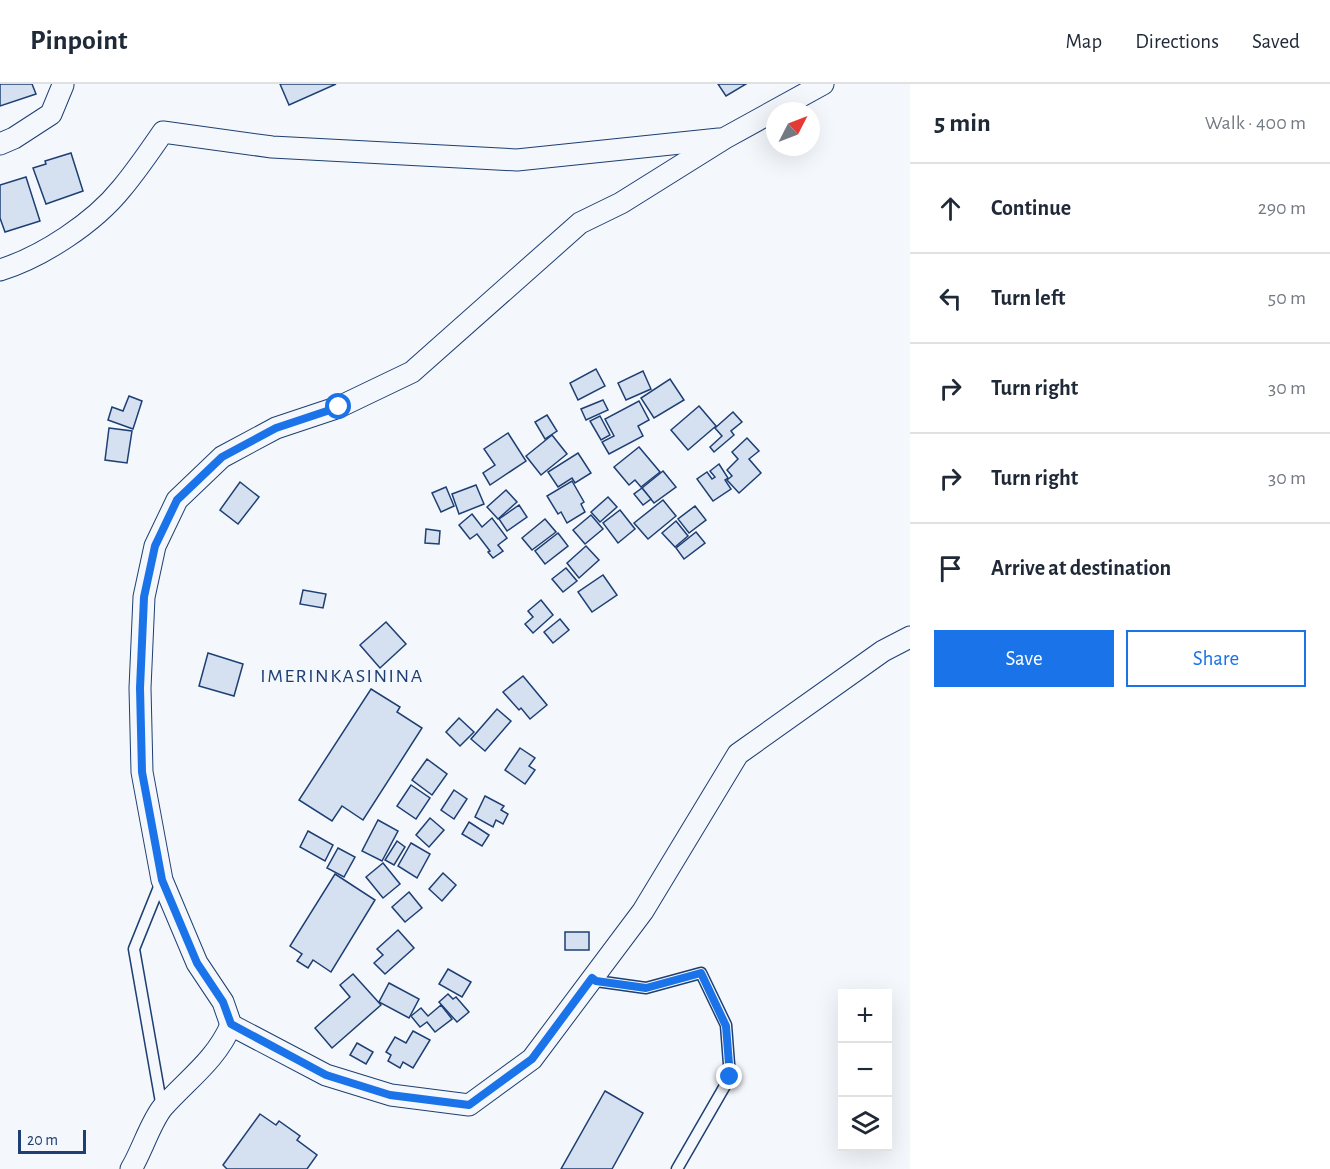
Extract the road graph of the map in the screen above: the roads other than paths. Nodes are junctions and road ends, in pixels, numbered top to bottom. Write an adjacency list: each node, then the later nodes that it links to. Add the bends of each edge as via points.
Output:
1 (823, 84): 3 (street)
2 (63, 85): 4 (street, via 51,114)
3 (725, 138): 5 (street, via 517,160 272,147 164,132 120,190 75,232 21,264); 7 (street, via 621,203 580,223 412,372 339,407 276,428 222,457 177,500 155,546 144,597 140,688 142,772)
4 (0, 144)
5 (0, 270)
6 (910, 637): 8 (street, via 883,651 738,754 643,911)
7 (162, 880): 9 (street, via 197,963 223,1002); 10 (lane, via 134,949)
8 (592, 978): 9 (street, via 532,1059 469,1105 390,1095 326,1075); 12 (lane, via 646,988 701,973 726,1026 730,1077)
9 (231, 1024): 10 (street, via 223,1043)
10 (162, 1108): 11 (street)
11 (131, 1169)
12 (677, 1169)

